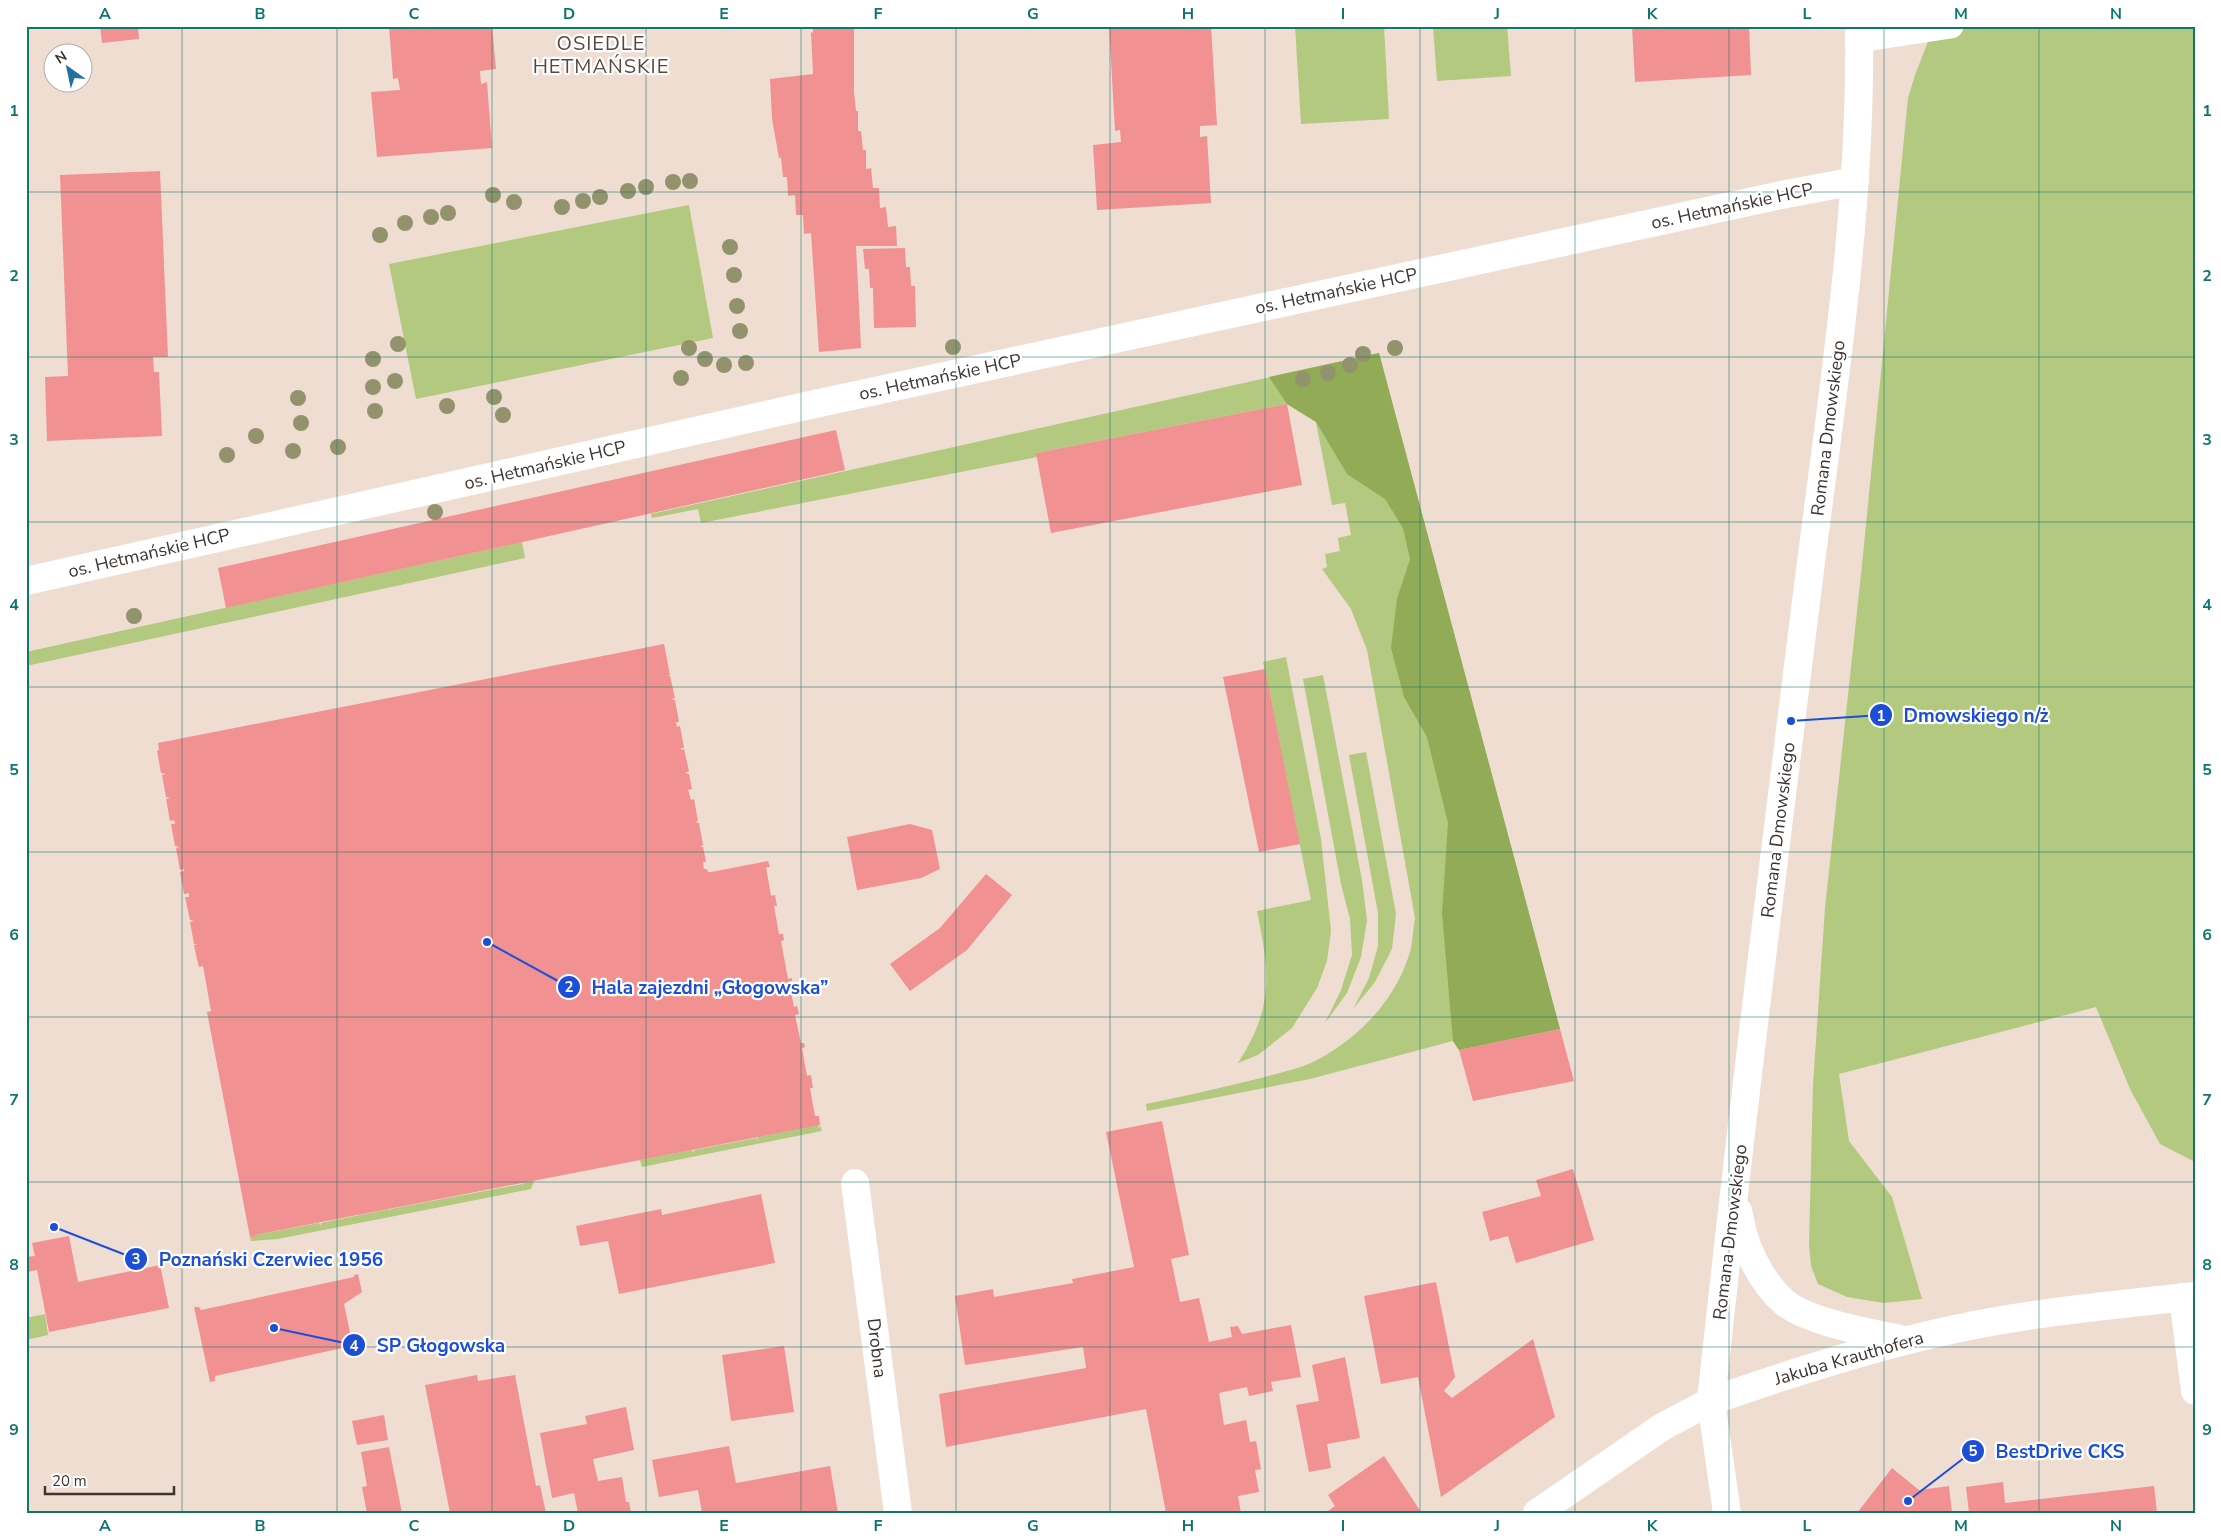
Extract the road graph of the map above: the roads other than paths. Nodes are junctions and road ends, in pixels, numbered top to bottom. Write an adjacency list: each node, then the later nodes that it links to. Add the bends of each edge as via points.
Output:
1 (1951, 26): 2 (lane)
2 (1859, 33): 3 (street, Romana Dmowskiego)
3 (1855, 181): 4 (street, os. Hetmańskie HCP, via 810,405); 6 (street, Romana Dmowskiego)
4 (26, 581)
5 (855, 1183): 11 (street, Drobna)
6 (1734, 1198): 8 (street, via 1747,1247 1762,1276 1785,1302 1822,1319); 10 (street, Romana Dmowskiego)
7 (2189, 1297): 8 (street, Jakuba Krauthofera, via 1998,1321); 9 (street)
8 (1906, 1341): 10 (street, Jakuba Krauthofera, via 1791,1373)
9 (2195, 1391)
10 (1711, 1401): 12 (street, Jakuba Krauthofera, via 1662,1427); 13 (street, Romana Dmowskiego)
11 (898, 1513)
12 (1537, 1513)
13 (1727, 1513)

